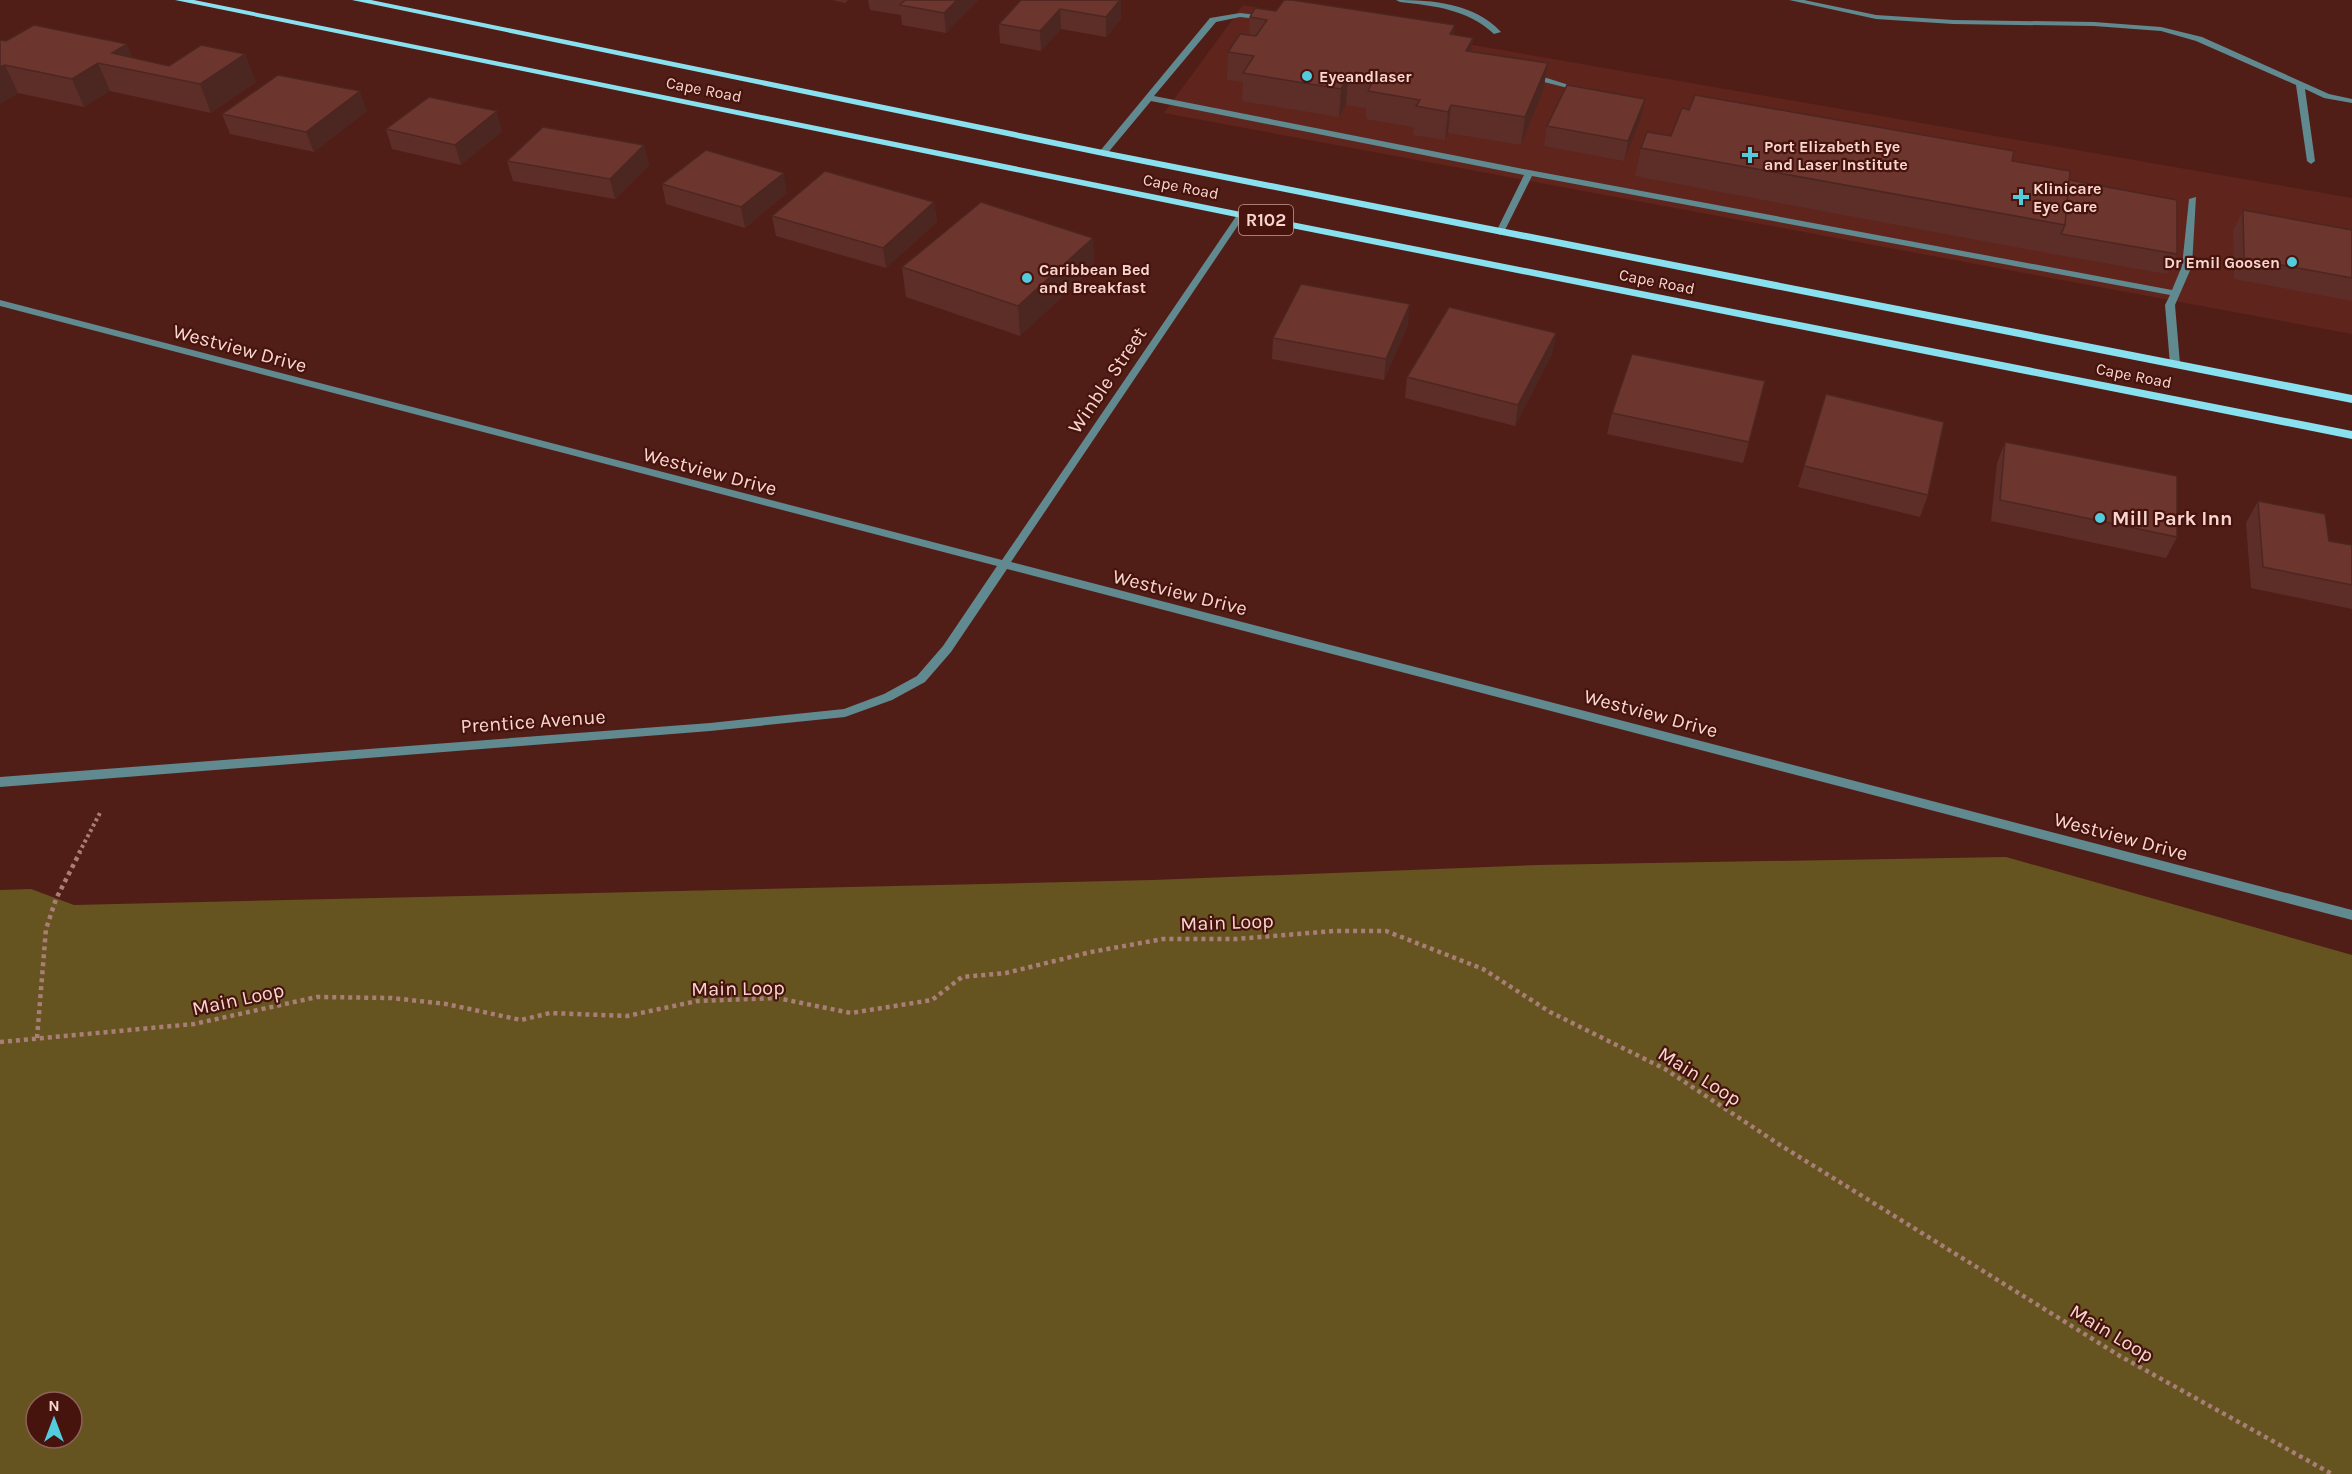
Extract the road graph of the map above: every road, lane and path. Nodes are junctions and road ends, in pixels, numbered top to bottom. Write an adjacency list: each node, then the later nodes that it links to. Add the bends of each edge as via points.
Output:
1 (180, 0): 17 (main road, Cape Road / R102)
2 (357, 0): 13 (main road, Cape Road / R102)
3 (1400, 0): 5 (street)
4 (1793, 0): 9 (street, via 1876,17 2161,29 2199,39)
5 (1435, 2): 7 (street, via 1472,12)
6 (1278, 20): 11 (street, via 1256,16 1214,20)
7 (1497, 32)
8 (1524, 72): 10 (street)
9 (2300, 84): 12 (street, via 2327,96); 14 (street)
10 (1568, 87)
11 (1150, 98): 13 (street); 15 (street)
12 (2352, 101)
13 (1103, 153): 18 (main road, Cape Road / R102)
14 (2311, 161)
15 (1529, 173): 18 (street); 19 (street)
16 (2193, 199): 19 (street, via 2187,266)
17 (1241, 215): 23 (main road, Cape Road / R102); 24 (street, Winble Street)
18 (1500, 232): 21 (main road, Cape Road / R102)
19 (2175, 293): 21 (street, via 2170,305)
20 (0, 303): 24 (street, Westview Drive)
21 (2175, 364): 22 (main road, Cape Road / R102)
22 (2352, 399)
23 (2352, 435)
24 (1003, 566): 25 (street, Prentice Avenue, via 947,649 921,679 845,713 710,728); 27 (street, Westview Drive)
25 (120, 773): 26 (street, Prentice Avenue); 28 (path, via 56,898 46,929)
26 (0, 782)
27 (2352, 915)
28 (37, 1038): 29 (path, Main Loop); 30 (path, Main Loop, via 194,1024 317,998 392,998 446,1004 521,1020 550,1013 627,1016 697,1001 777,998 851,1013 932,1000 962,977 1006,973 1162,939 1386,931 1484,969 1550,1012 1665,1069 2120,1356)
29 (0, 1042)
30 (2332, 1474)

